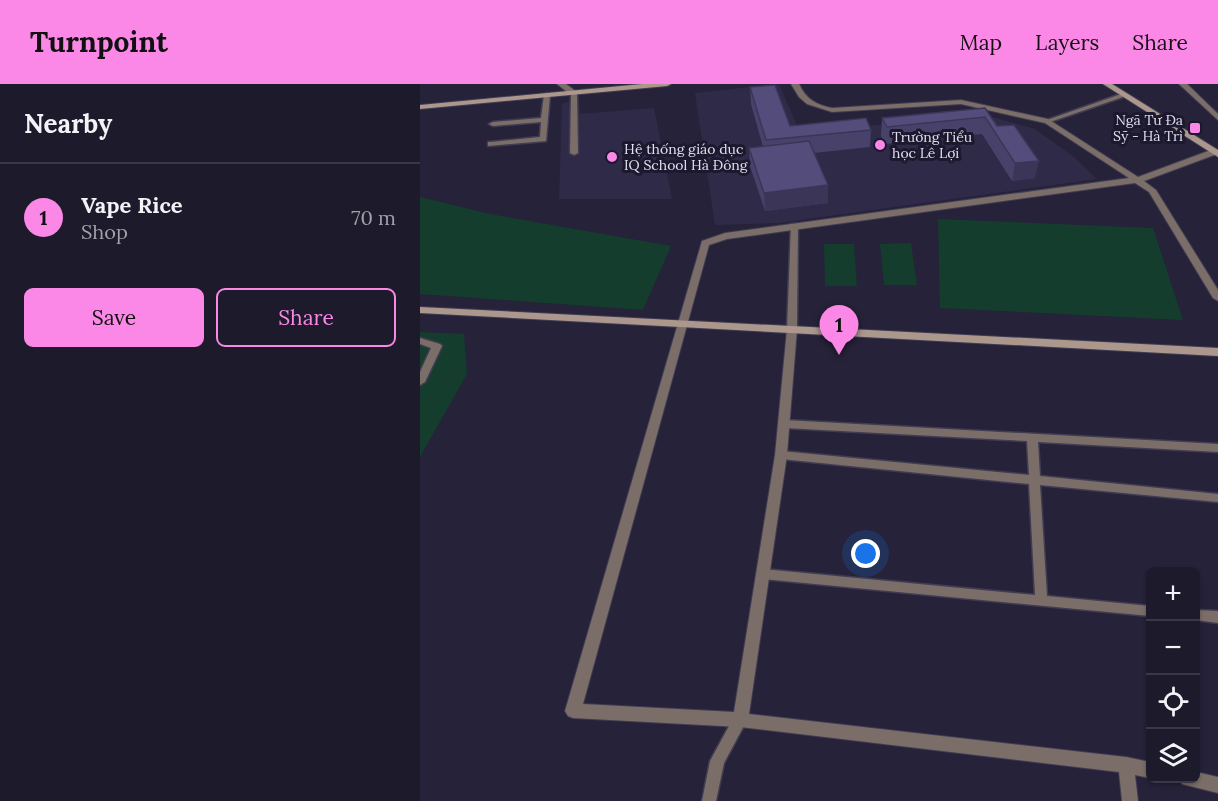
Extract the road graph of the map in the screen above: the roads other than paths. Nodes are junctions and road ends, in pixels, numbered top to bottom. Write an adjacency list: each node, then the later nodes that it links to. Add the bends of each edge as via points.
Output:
1 (561, 84): 7 (street)
2 (667, 84): 6 (street)
3 (795, 84): 13 (street, via 800,96 814,108 961,102)
4 (1107, 84): 9 (street)
5 (1183, 84): 11 (street)
6 (650, 85): 7 (street)
7 (574, 93): 8 (street); 16 (lane)
8 (547, 95): 10 (street); 12 (lane)
9 (1121, 96): 13 (lane); 17 (street)
10 (420, 107)
11 (1218, 118)
12 (545, 120): 14 (lane); 15 (lane, via 543,140)
13 (1048, 121): 18 (street)
14 (493, 124)
15 (491, 144)
16 (574, 153)
17 (1216, 153): 18 (street)
18 (1137, 180): 19 (street); 20 (street, via 1152,190)
19 (794, 226): 22 (street, via 725,236 705,243); 23 (lane)
20 (1218, 298)
21 (420, 310): 22 (street)
22 (681, 322): 23 (street); 38 (street, via 573,711)
23 (792, 328): 25 (street); 27 (street)
24 (420, 341): 26 (lane, via 437,346)
25 (1218, 352)
26 (420, 382)
27 (785, 424): 28 (lane); 30 (street)
28 (1032, 437): 29 (lane); 31 (lane)
29 (1218, 448)
30 (781, 455): 31 (lane); 33 (street)
31 (1036, 480): 32 (lane); 34 (lane)
32 (1218, 498)
33 (763, 574): 34 (lane); 38 (street)
34 (1041, 600): 35 (lane)
35 (1146, 611)
36 (1200, 615): 37 (lane)
37 (1218, 617)
38 (740, 720): 39 (street); 43 (lane, via 717,761)
39 (1126, 765): 40 (street); 44 (street)
40 (1146, 769)
41 (1200, 781): 42 (street)
42 (1218, 785)
43 (709, 801)
44 (1130, 801)

